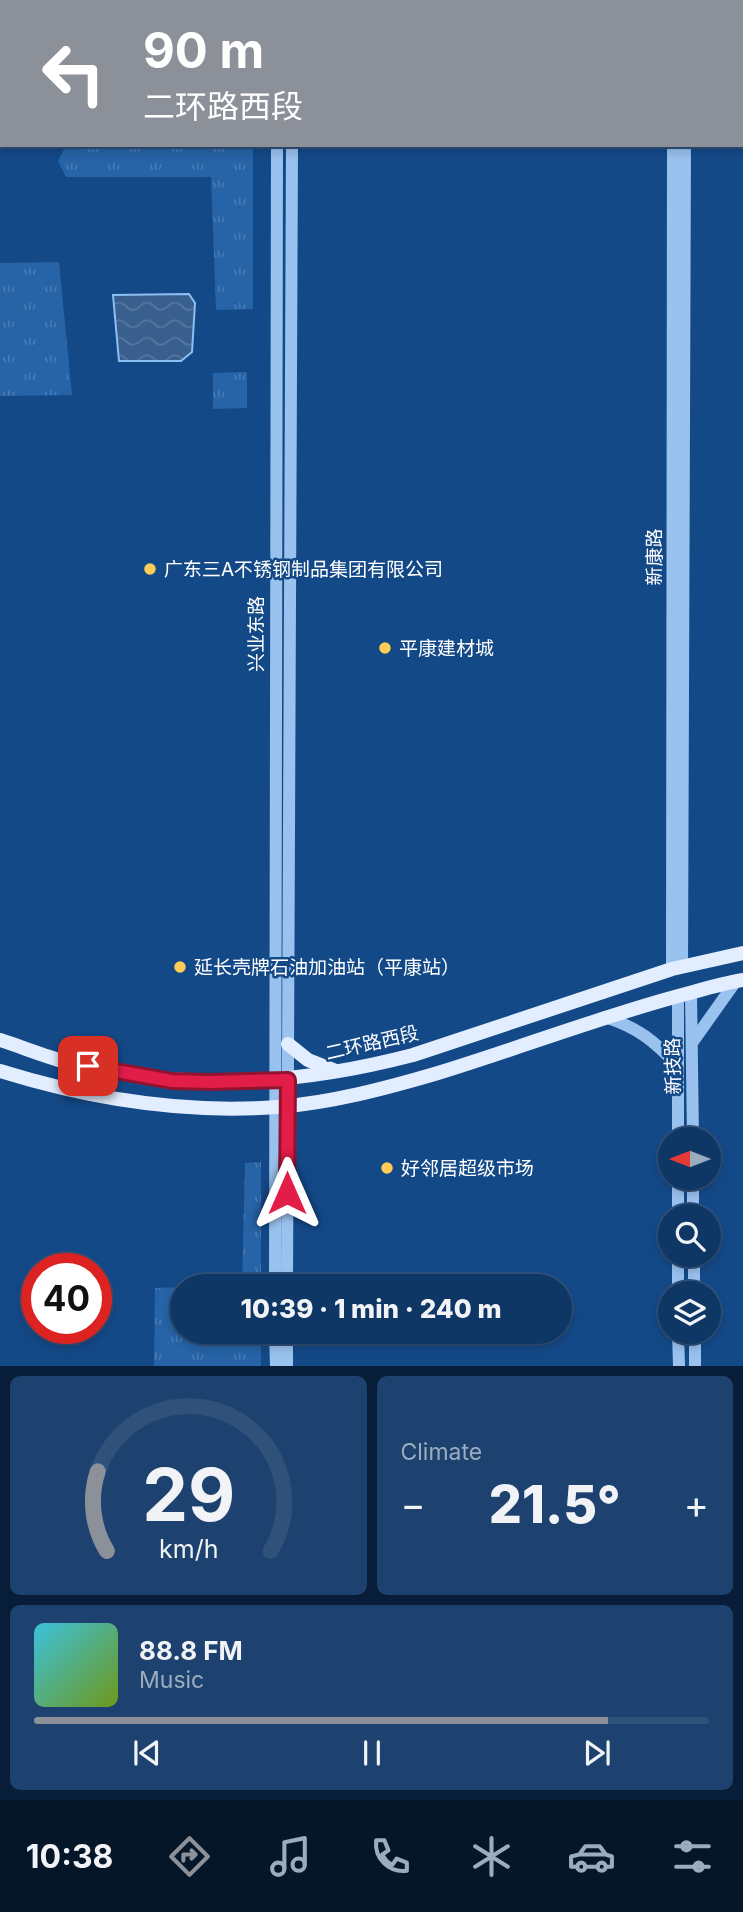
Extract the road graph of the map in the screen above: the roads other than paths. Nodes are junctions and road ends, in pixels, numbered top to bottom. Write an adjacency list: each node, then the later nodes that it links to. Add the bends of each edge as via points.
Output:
1 (276, 147): 16 (street, 兴业东路)
2 (292, 147): 11 (street, 兴业东路)
3 (673, 147): 6 (street, 新康路)
4 (685, 147): 6 (street, 新康路)
5 (743, 953): 6 (main road, 二环路西段)
6 (677, 968): 15 (main road, 二环路西段, via 413,1055)
7 (740, 980): 8 (main road); 12 (street)
8 (685, 995): 9 (main road); 12 (street, 新技路); 13 (street, 新技路)
9 (606, 1017): 13 (street, via 653,1040); 17 (main road, via 376,1090)
10 (0, 1040): 16 (main road, 二环路西段, via 64,1062 172,1081)
11 (288, 1044): 15 (main road, via 308,1060); 16 (street, 兴业东路)
12 (692, 1044): 19 (street, 新技路)
13 (678, 1066): 18 (street, 新技路)
14 (0, 1071): 17 (main road, via 51,1087 142,1104)
15 (337, 1072): 16 (main road, 二环路西段)
16 (281, 1080): 17 (street)
17 (281, 1107): 20 (street); 21 (street)
18 (678, 1127)
19 (693, 1127)
20 (275, 1274)
21 (287, 1274)
22 (275, 1344): 26 (street)
23 (287, 1344): 27 (street)
24 (678, 1344): 28 (street)
25 (695, 1344): 29 (street)
26 (275, 1366)
27 (287, 1366)
28 (678, 1366)
29 (695, 1366)

